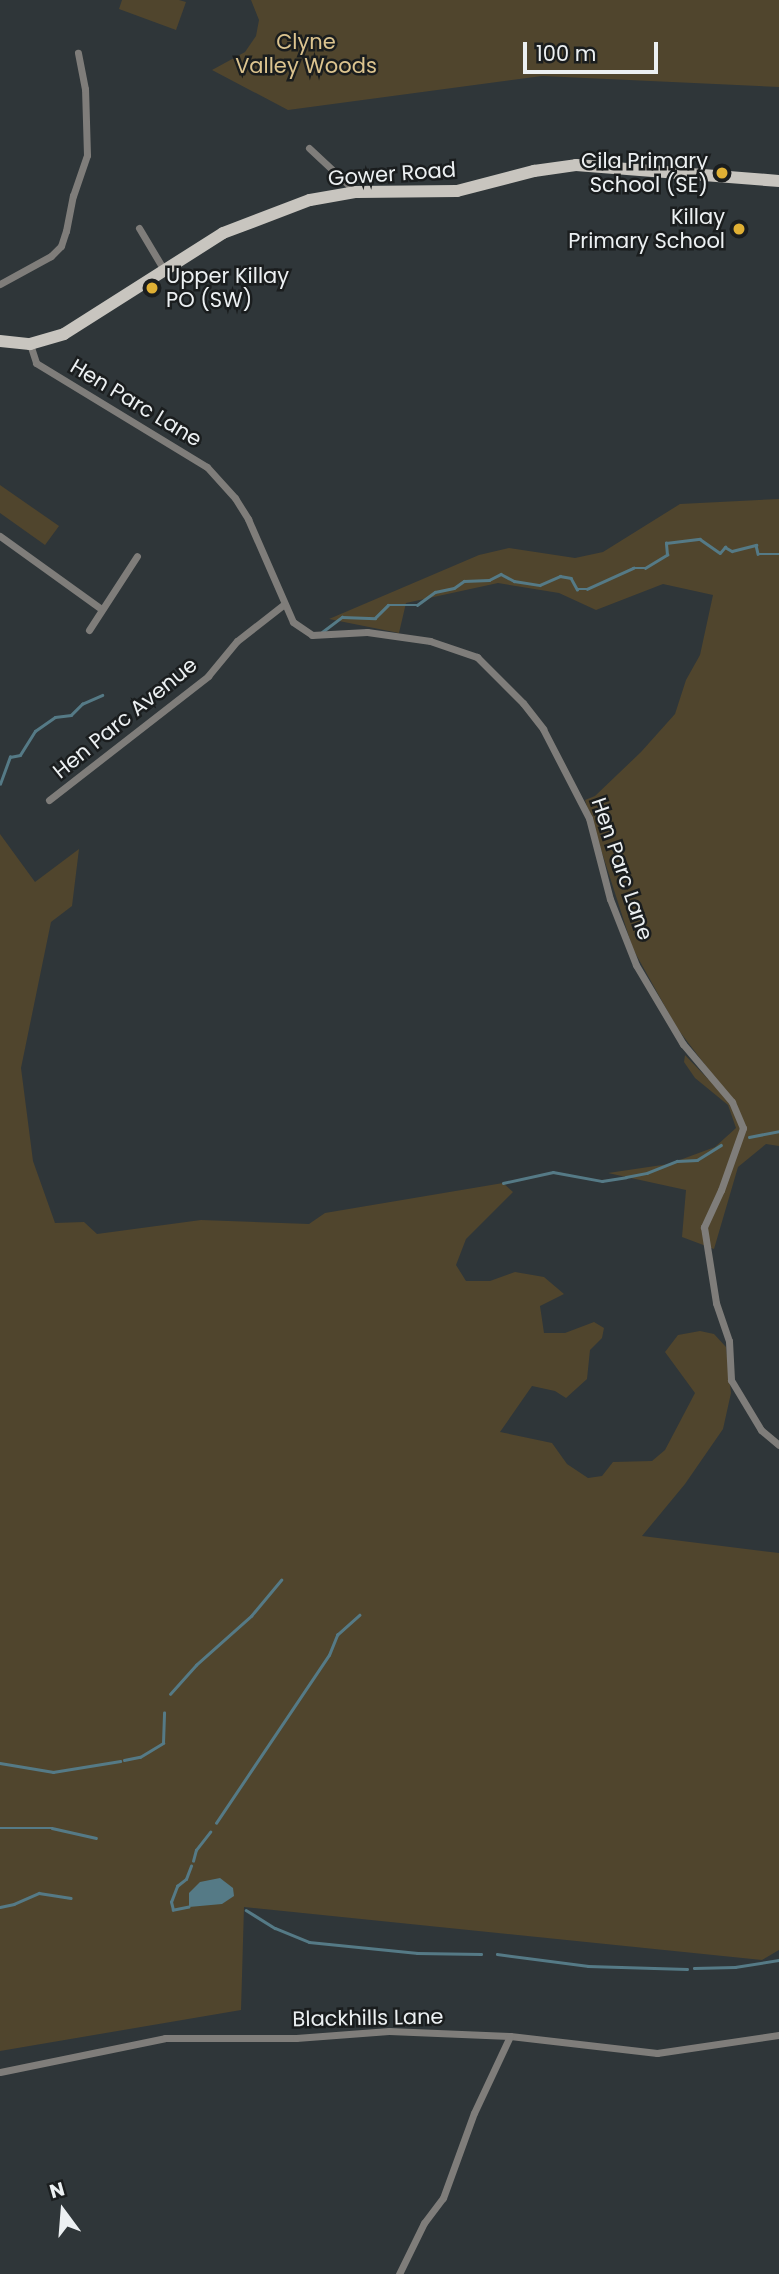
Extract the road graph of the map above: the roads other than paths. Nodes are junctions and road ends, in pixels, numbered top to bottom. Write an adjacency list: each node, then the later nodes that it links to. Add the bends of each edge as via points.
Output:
1 (78, 52): 7 (street, via 85,89 87,155 61,246)
2 (309, 148): 4 (street)
3 (779, 181): 4 (main road, Gower Road, via 576,165 534,170 457,191)
4 (356, 192): 6 (main road, Gower Road, via 310,200 246,223 198,246)
5 (139, 228): 6 (street)
6 (164, 270): 9 (main road, Gower Road, via 91,320)
7 (0, 284)
8 (0, 341): 9 (main road, Gower Road)
9 (30, 344): 12 (street, Hen Parc Lane, via 36,363 207,467 248,519)
10 (0, 536): 13 (street)
11 (137, 556): 13 (street)
12 (283, 604): 15 (street, Hen Parc Avenue, via 237,641 208,676); 16 (street, Hen Parc Lane, via 293,622 312,635 367,632 430,641 477,657 542,729 589,818 610,900 636,965 683,1044 732,1101 743,1128 704,1227 716,1303 729,1341 731,1380 761,1430)
13 (100, 608): 14 (street)
14 (89, 630)
15 (49, 800)
16 (779, 1445)
17 (779, 2035): 18 (street, Blackhills Lane, via 657,2053)
18 (510, 2036): 19 (street, Blackhills Lane, via 389,2031 296,2038 165,2038); 20 (street, via 474,2113 443,2198 424,2223)
19 (0, 2072)
20 (400, 2274)

